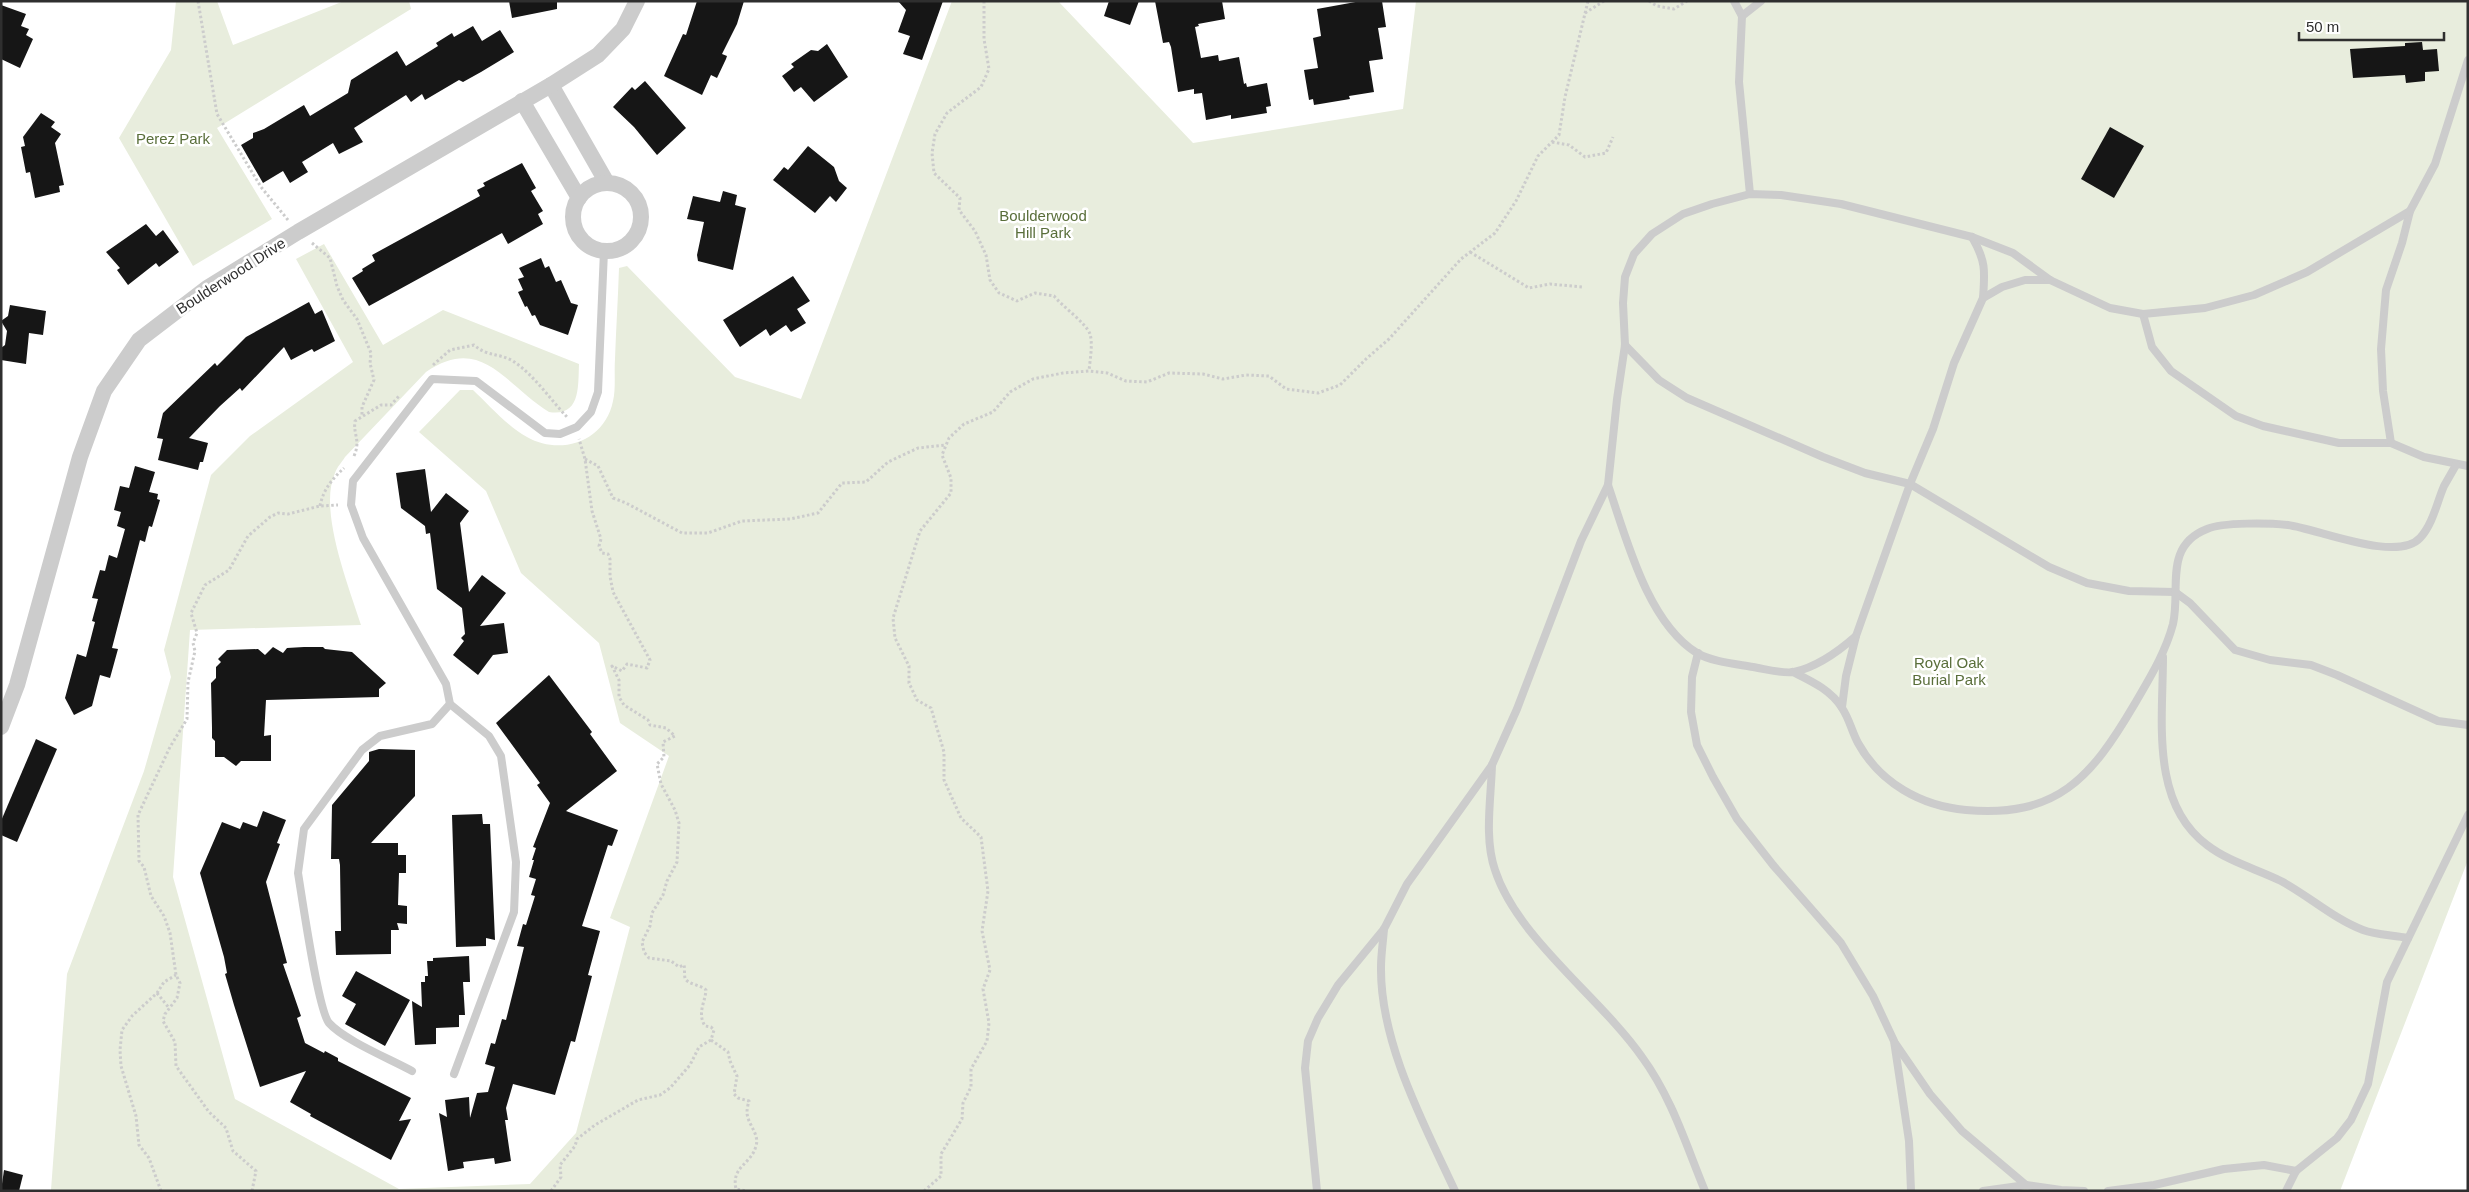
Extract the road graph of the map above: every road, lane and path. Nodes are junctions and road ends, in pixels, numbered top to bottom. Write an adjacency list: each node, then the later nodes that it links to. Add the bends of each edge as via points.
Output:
1 (198, 1): 21 (path, via 217,114 261,187)
2 (637, 1): 13 (street, Boulderwood Drive, via 623,29 598,55)
3 (984, 1): 31 (path, via 984,39 989,69 981,86 947,113 934,134 934,173 960,198 959,210 975,231 986,255 990,280 999,293 1017,301 1035,293 1054,296 1082,321 1090,334)
4 (1588, 1): 10 (path)
5 (1604, 1): 10 (path)
6 (1649, 1): 7 (path, via 1674,9)
7 (1687, 1)
8 (1734, 1): 11 (lane)
9 (1761, 1): 11 (lane)
10 (1585, 13): 16 (path, via 1559,135)
11 (1742, 16): 18 (lane, via 1739,82)
12 (2468, 60): 20 (lane, via 2435,164)
13 (551, 85): 14 (street, Boulderwood Drive); 17 (street)
14 (522, 101): 19 (street); 21 (street, Boulderwood Drive)
15 (1613, 137): 16 (path, via 1606,153 1585,158 1569,146)
16 (1552, 142): 24 (path, via 1538,156 1496,233)
17 (607, 183): 19 (street, via 592,187); 23 (street, via 629,192 637,201 640,225 627,245)
18 (1750, 194): 22 (lane, via 1841,204); 29 (lane, via 1683,214 1652,234 1634,254 1625,277)
19 (579, 198): 23 (street, via 574,214 576,231 583,241)
20 (2410, 211): 28 (lane, via 2307,272 2254,295 2205,308); 35 (lane, via 2386,290 2381,348 2383,391)
21 (298, 232): 33 (path, via 330,258 343,300 357,319 371,353 374,380 362,407); 52 (street, Boulderwood Drive, via 207,288 139,340 104,391 80,457 17,685)
22 (1972, 237): 25 (lane, via 2012,253); 27 (lane, via 1982,255 1985,274)
23 (604, 251): 34 (lane, via 598,392 591,412)
24 (1470, 252): 26 (path, via 1529,288 1550,284); 31 (path, via 1389,340 1340,385 1318,393 1286,389 1269,376 1223,379 1204,374 1169,374 1147,382 1126,381)
25 (2050, 280): 27 (lane, via 2025,280 2002,287); 28 (lane, via 2110,308)
26 (1582, 287)
27 (1983, 298): 41 (lane, via 1954,363 1933,429)
28 (2143, 314): 35 (lane, via 2152,347 2171,372 2236,416 2263,426 2339,443)
29 (1626, 345): 40 (lane); 41 (lane, via 1659,380 1686,398 1864,473)
30 (426, 369): 34 (path, via 450,350 474,345 483,353 513,362)
31 (1089, 370): 36 (path, via 1033,379 1010,392 993,412 964,424)
32 (402, 394): 33 (path, via 390,404)
33 (362, 415): 43 (path, via 355,421 358,445 355,454 332,479 322,494)
34 (577, 426): 37 (path, via 579,445); 42 (lane, via 560,434 545,433 476,381 432,379 353,481)
35 (2391, 443): 38 (lane, via 2424,457)
36 (946, 445): 37 (path, via 918,448 888,462 866,482 842,483 818,513 790,520 742,521 708,533 682,533 614,498 598,466); 70 (path, via 942,455 951,478 951,493 920,532 893,618 895,638 909,666 909,683 917,700 931,708 944,752 944,780 961,818 981,837 988,891 982,931 990,970 983,989 989,1023 987,1041 971,1069 971,1087 963,1103 962,1120 941,1154 940,1176)
37 (585, 459): 60 (path, via 592,511 602,552 610,559 613,592 650,660 648,668 627,664 622,671 612,666 619,680 619,697 624,705 648,720 650,725 666,728 675,736 663,742 664,757 657,764 661,784 679,823 676,862 652,913 642,942 644,952 649,958 671,961 679,967 684,965 688,982 701,985 706,990 701,1009 705,1026 714,1030)
38 (2456, 465): 39 (lane); 44 (lane, via 2420,539 2402,547 2372,546 2288,525 2208,528 2186,542 2176,564)
39 (2468, 466)
40 (1608, 484): 46 (lane, via 1641,578 1675,633); 53 (lane, via 1581,541 1517,709)
41 (1910, 484): 44 (lane, via 2049,567 2087,583 2129,591); 45 (lane)
42 (351, 505): 43 (path); 49 (lane, via 363,538 446,684)
43 (320, 506): 57 (path, via 270,517 248,536 229,570 205,585 191,613 197,633 188,682 187,719 138,815 139,861 144,867 151,896 167,925)
44 (2175, 592): 47 (lane, via 2173,622); 51 (lane, via 2190,603 2235,650 2270,660 2311,665 2438,721)
45 (1856, 636): 48 (lane, via 1819,662); 50 (lane)
46 (1698, 653): 48 (lane, via 1733,664); 61 (lane, via 1692,678 1691,712 1697,744 1713,777 1737,819 1841,943 1873,996)
47 (2163, 655): 50 (lane, via 2114,739 2089,771 2062,793 2030,808 1996,812 1958,809 1897,788 1873,766); 56 (lane, via 2163,750 2168,787 2181,817 2206,845 2282,882 2363,930)
48 (1793, 672): 50 (lane, via 1821,686)
49 (450, 704): 62 (lane, via 432,724 380,736 362,750 304,829 299,854 298,873 321,1000 328,1022 342,1034); 63 (lane, via 489,736 501,756 516,862 514,912)
50 (1842, 707)
51 (2468, 725)
52 (1, 727)
53 (1492, 765): 55 (lane, via 1408,884); 73 (lane, via 1490,842 1495,870 1508,898 1530,929 1614,1020 1643,1057 1678,1120)
54 (2468, 815): 56 (lane)
55 (1384, 929): 71 (lane, via 1338,986 1318,1018 1308,1042 1305,1068); 72 (lane, via 1381,968 1391,1037 1408,1086)
56 (2408, 938): 64 (lane, via 2386,982 2368,1084 2351,1120 2337,1138)
57 (176, 975): 58 (path, via 164,982); 59 (path, via 179,993)
58 (157, 993): 59 (path); 66 (path, via 122,1030 120,1050 121,1066 136,1116 139,1145 149,1158)
59 (169, 1008): 67 (path, via 163,1021 175,1042 176,1066 209,1112 226,1128 233,1151 256,1171)
60 (711, 1040): 68 (path, via 699,1047 690,1065 670,1088 660,1095 638,1100 577,1139 560,1164 560,1178); 69 (path, via 728,1052 737,1076 734,1094 749,1101 747,1113 757,1145 748,1161 736,1172 734,1181 736,1190)
61 (1894, 1041): 65 (lane, via 1930,1094 1962,1131); 74 (lane, via 1910,1141)
62 (412, 1071)
63 (454, 1074)
64 (2296, 1171): 77 (lane, via 2264,1165 2224,1169 2154,1185); 78 (lane)
65 (2026, 1185): 75 (lane); 76 (lane)
66 (161, 1191)
67 (252, 1191)
68 (552, 1191)
69 (746, 1191)
70 (924, 1191)
71 (1317, 1191)
72 (1455, 1191)
73 (1705, 1191)
74 (1911, 1191)
75 (1983, 1191)
76 (2084, 1191)
77 (2108, 1191)
78 (2286, 1191)

